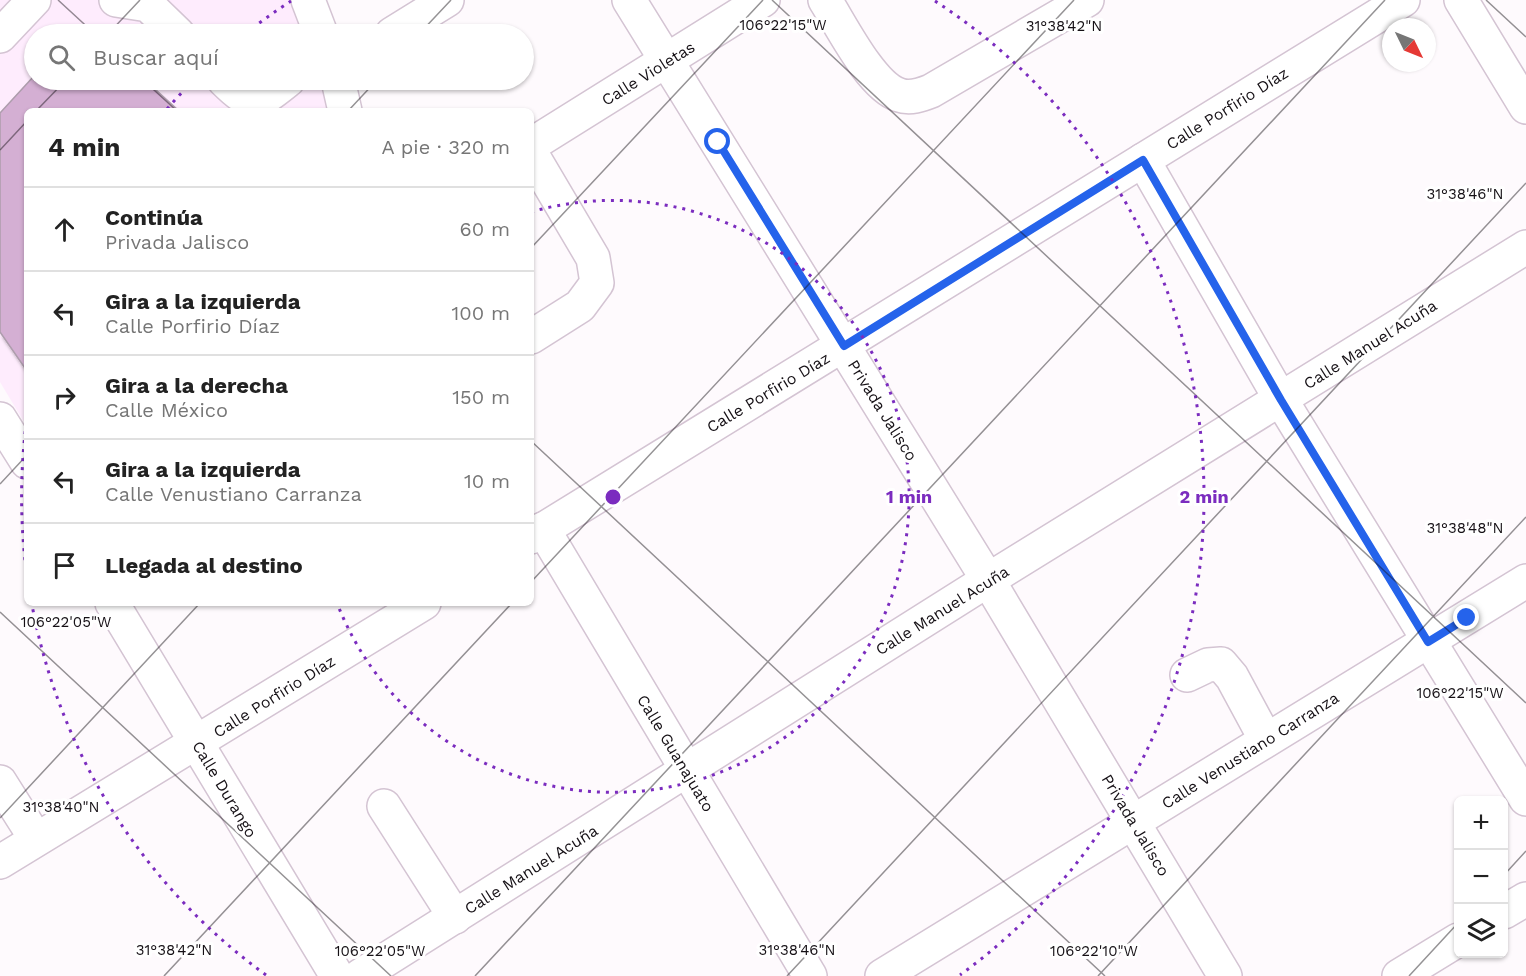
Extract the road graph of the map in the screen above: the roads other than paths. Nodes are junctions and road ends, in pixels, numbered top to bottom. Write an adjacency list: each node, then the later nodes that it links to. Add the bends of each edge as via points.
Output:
1 (34, 0): 14 (street)
2 (308, 0): 12 (street)
3 (447, 0): 13 (street)
4 (629, 0): 15 (street, Privada Jalisco)
5 (763, 0): 15 (street, Calle Violetas)
6 (825, 0): 7 (street, via 875,76 900,96 931,91)
7 (1087, 0)
8 (1402, 0): 23 (street, Calle Porfirio Díaz)
9 (1461, 0): 19 (street)
10 (139, 2): 11 (street)
11 (166, 24)
12 (317, 24)
13 (408, 24)
14 (0, 36)
15 (668, 61): 21 (street, Calle Violetas); 26 (street, Privada Jalisco)
16 (235, 90): 17 (street, via 253,101 261,101)
17 (275, 90)
18 (340, 90): 20 (street)
19 (1526, 107)
20 (344, 108)
21 (534, 143)
22 (534, 158): 25 (street, via 593,258 597,283 580,306)
23 (1143, 160): 26 (street, Calle Porfirio Díaz); 27 (street)
24 (1526, 247): 27 (street, Calle Manuel Acuña)
25 (534, 335)
26 (844, 346): 30 (street, Calle Porfirio Díaz); 31 (street, Privada Jalisco)
27 (1281, 400): 31 (street, Calle Manuel Acuña); 35 (street)
28 (0, 419): 29 (street)
29 (24, 452)
30 (537, 533): 39 (street, Calle Guanajuato)
31 (988, 580): 39 (street, Calle Manuel Acuña); 43 (street, Privada Jalisco)
32 (1526, 581): 35 (street, Calle Venustiano Carranza)
33 (114, 606): 38 (street, Calle Durango)
34 (419, 606): 38 (street, Calle Porfirio Díaz)
35 (1428, 642): 37 (street, Calle Venustiano Carranza); 41 (street)
36 (1186, 675): 37 (street, via 1221,664)
37 (1266, 740): 43 (street, Calle Venustiano Carranza)
38 (197, 743): 44 (street, Calle Porfirio Díaz); 50 (street, Calle Durango)
39 (687, 771): 48 (street, Calle Manuel Acuña); 52 (street, Calle Guanajuato)
40 (0, 782): 44 (street)
41 (1526, 799)
42 (384, 806): 48 (street)
43 (1134, 822): 53 (street, Calle Venustiano Carranza); 54 (street, Privada Jalisco)
44 (36, 839): 45 (street, Calle Porfirio Díaz)
45 (0, 862)
46 (1526, 899): 47 (street)
47 (1508, 909)
48 (455, 917): 51 (street, Calle Manuel Acuña)
49 (1454, 942): 55 (street)
50 (337, 976)
51 (360, 976)
52 (810, 976)
53 (882, 976)
54 (1225, 976)
55 (1400, 976)

